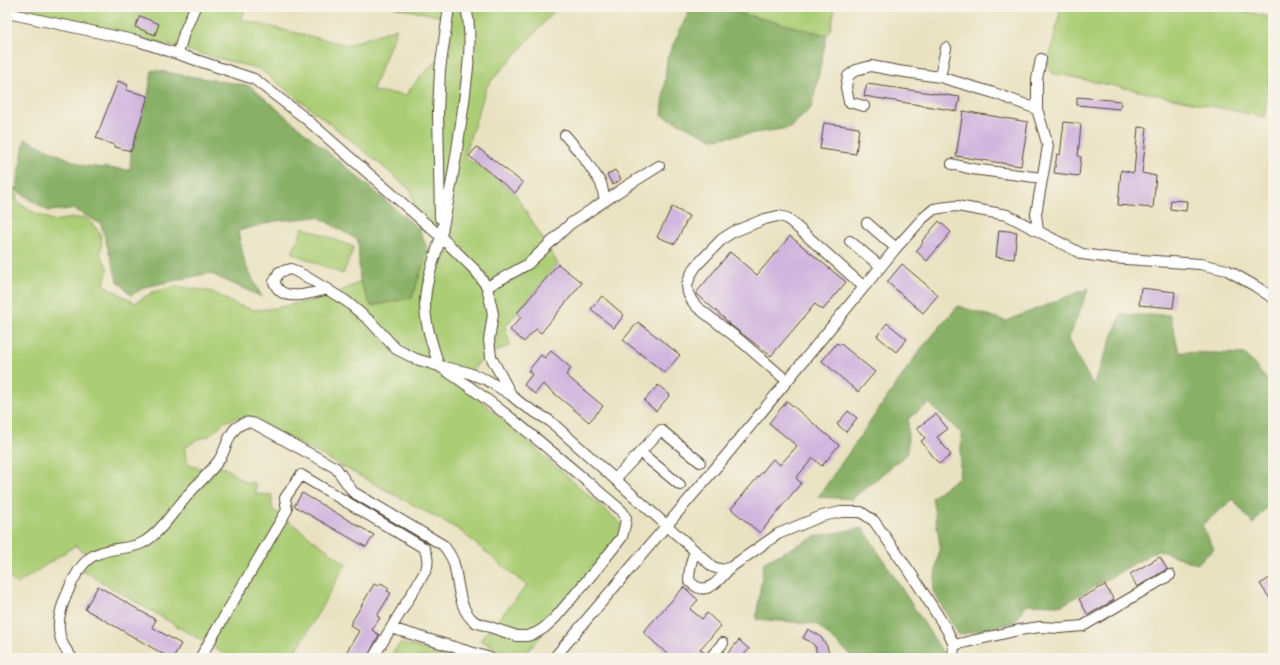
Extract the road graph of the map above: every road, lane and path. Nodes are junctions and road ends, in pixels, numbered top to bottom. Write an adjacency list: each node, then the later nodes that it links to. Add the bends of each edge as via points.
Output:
1 (195, 7): 8 (lane)
2 (449, 7): 20 (lane, via 440,70 438,112)
3 (466, 7): 20 (lane, via 469,67 454,172)
4 (1254, 7): 5 (path)
5 (1273, 11)
6 (7, 13): 8 (lane, via 138,41)
7 (946, 48): 10 (lane)
8 (178, 54): 20 (lane, via 254,79 305,118)
9 (1041, 60): 12 (lane, via 1037,79)
10 (940, 76): 11 (lane, via 898,72 871,66 856,70 848,76 846,87 849,102); 12 (lane)
11 (864, 106)
12 (1037, 109): 16 (lane, via 1048,146)
13 (565, 135): 17 (lane, via 600,183)
14 (952, 164): 16 (lane)
15 (659, 166): 17 (lane)
16 (1042, 178): 19 (lane, via 1036,214)
17 (605, 200): 24 (lane, via 570,224 528,264)
18 (866, 223): 22 (lane)
19 (1038, 230): 22 (lane, via 1007,215 957,206 946,207 934,209 923,218); 27 (lane, via 1082,254 1200,264 1227,270)
20 (440, 236): 24 (lane, via 476,271); 28 (lane, via 427,284 425,304 427,324)
21 (850, 241): 23 (lane)
22 (896, 248): 23 (lane)
23 (881, 267): 25 (lane)
24 (487, 287): 30 (lane, via 493,314 489,340 491,357)
25 (864, 287): 29 (lane); 29 (lane, via 787,218 778,216 733,232 722,239 697,265 687,285 692,301)
26 (328, 289): 26 (lane, via 291,269 279,272 274,282 279,290 291,295); 28 (lane, via 370,321 396,349)
27 (1273, 298)
28 (439, 366): 30 (lane, via 487,380); 46 (lane, via 492,404 622,511 626,518 622,537 544,628 527,636 517,636 474,622 463,606 454,564 443,545 353,492 336,468 248,422 234,430 220,460 155,534 139,545 91,556 82,566 67,594 58,627 60,638)
29 (787, 381): 35 (lane)
30 (512, 396): 33 (lane, via 550,420)
31 (640, 452): 32 (lane, via 661,430); 33 (lane); 34 (lane)
32 (700, 462)
33 (615, 479): 35 (lane)
34 (680, 485)
35 (666, 526): 36 (lane); 50 (lane)
36 (695, 551): 37 (lane); 38 (lane)
37 (704, 560): 38 (lane); 40 (lane)
38 (691, 563): 42 (lane, via 689,581 697,587 706,589)
39 (731, 567): 40 (lane, via 723,570); 42 (lane); 45 (lane, via 778,534 822,516 841,512 861,512 874,521 947,630)
40 (718, 568): 42 (lane)
41 (1170, 575): 45 (lane, via 1083,626 1033,628)
42 (718, 581)
43 (391, 628): 47 (lane, via 426,570 428,555 424,548 301,475 285,498 287,510); 48 (lane); 49 (lane)
44 (723, 643): 51 (lane)
45 (954, 646): 52 (lane)
46 (72, 658)
47 (200, 658)
48 (373, 658)
49 (490, 658)
50 (554, 658)
51 (710, 658)
52 (953, 658)

